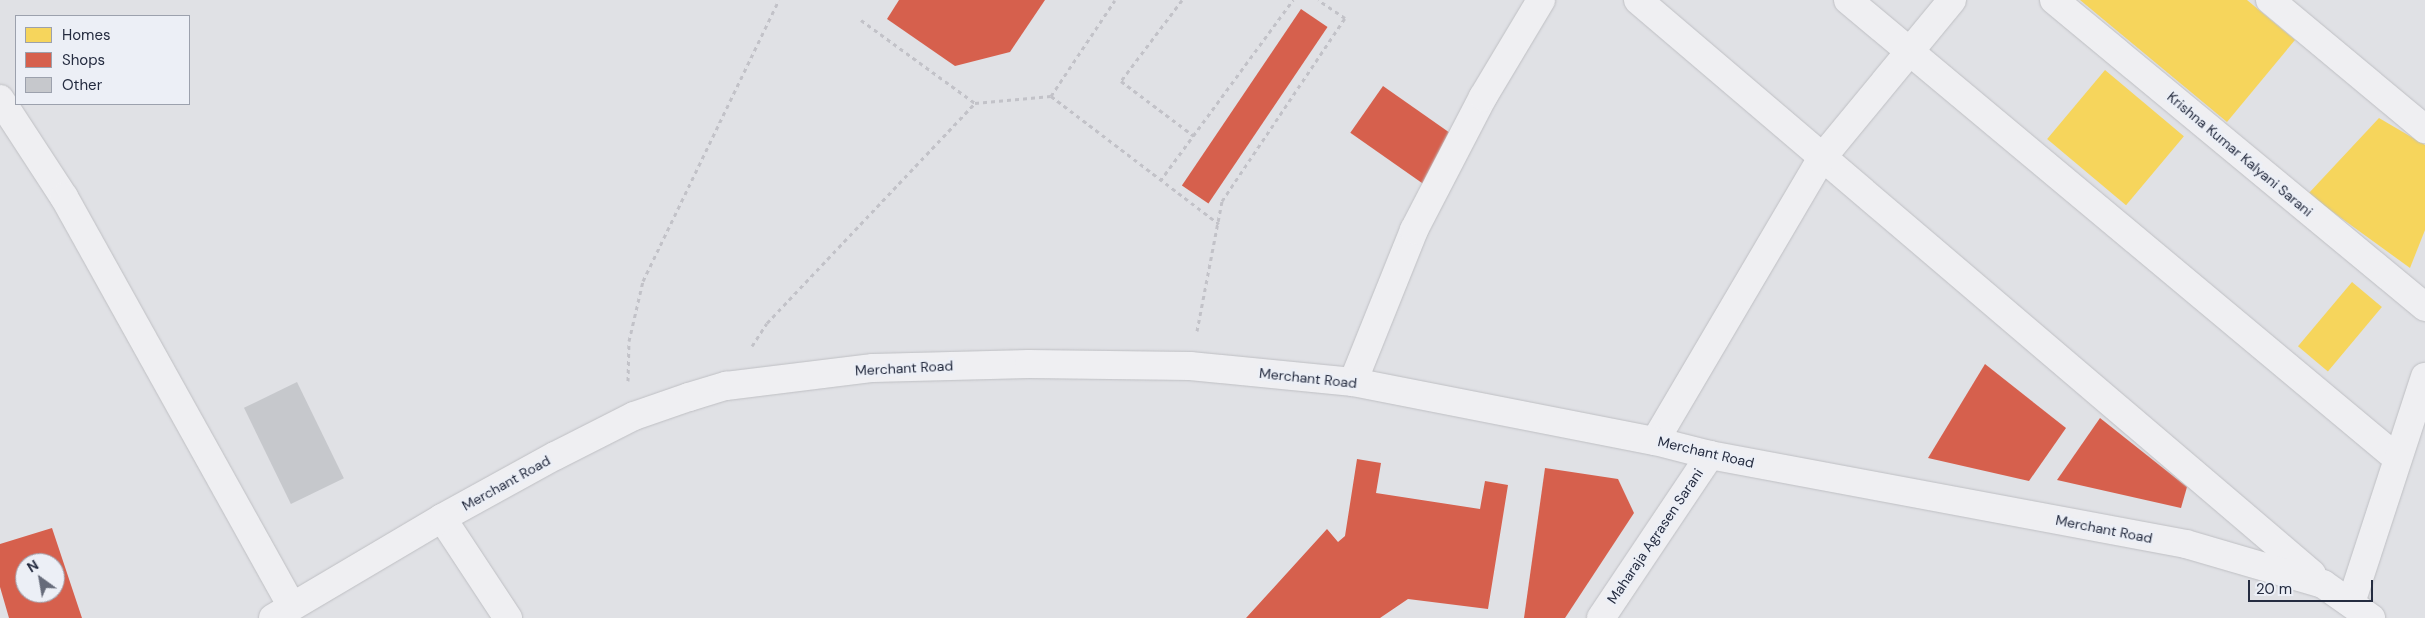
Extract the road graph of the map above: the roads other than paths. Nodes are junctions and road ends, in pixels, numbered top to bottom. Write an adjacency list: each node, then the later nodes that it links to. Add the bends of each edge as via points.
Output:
1 (1541, 0): 13 (street, via 1483,97 1414,230)
2 (1638, 0): 10 (street)
3 (1848, 0): 7 (street)
4 (1952, 0): 7 (street)
5 (2054, 0): 11 (street, Krishna Kumar Kalyani Sarani)
6 (2270, 0): 9 (street)
7 (1909, 52): 10 (street); 16 (street)
8 (0, 99): 20 (street, via 64,197)
9 (2425, 129)
10 (1821, 159): 14 (street); 18 (street)
11 (2425, 307)
12 (2425, 377): 16 (street)
13 (1353, 382): 14 (street, Merchant Road); 17 (street, Merchant Road, via 1190,366 1028,364 873,368 726,386 634,416)
14 (1656, 441): 15 (street, Merchant Road)
15 (1710, 455): 18 (street, Merchant Road, via 2186,544); 22 (street, Maharaja Agrasen Sarani)
16 (2398, 459): 19 (street)
17 (442, 518): 20 (street, Merchant Road); 21 (street)
18 (2323, 584): 19 (street, Merchant Road)
19 (2361, 611)
20 (283, 612)
21 (508, 618)
22 (1601, 618)

